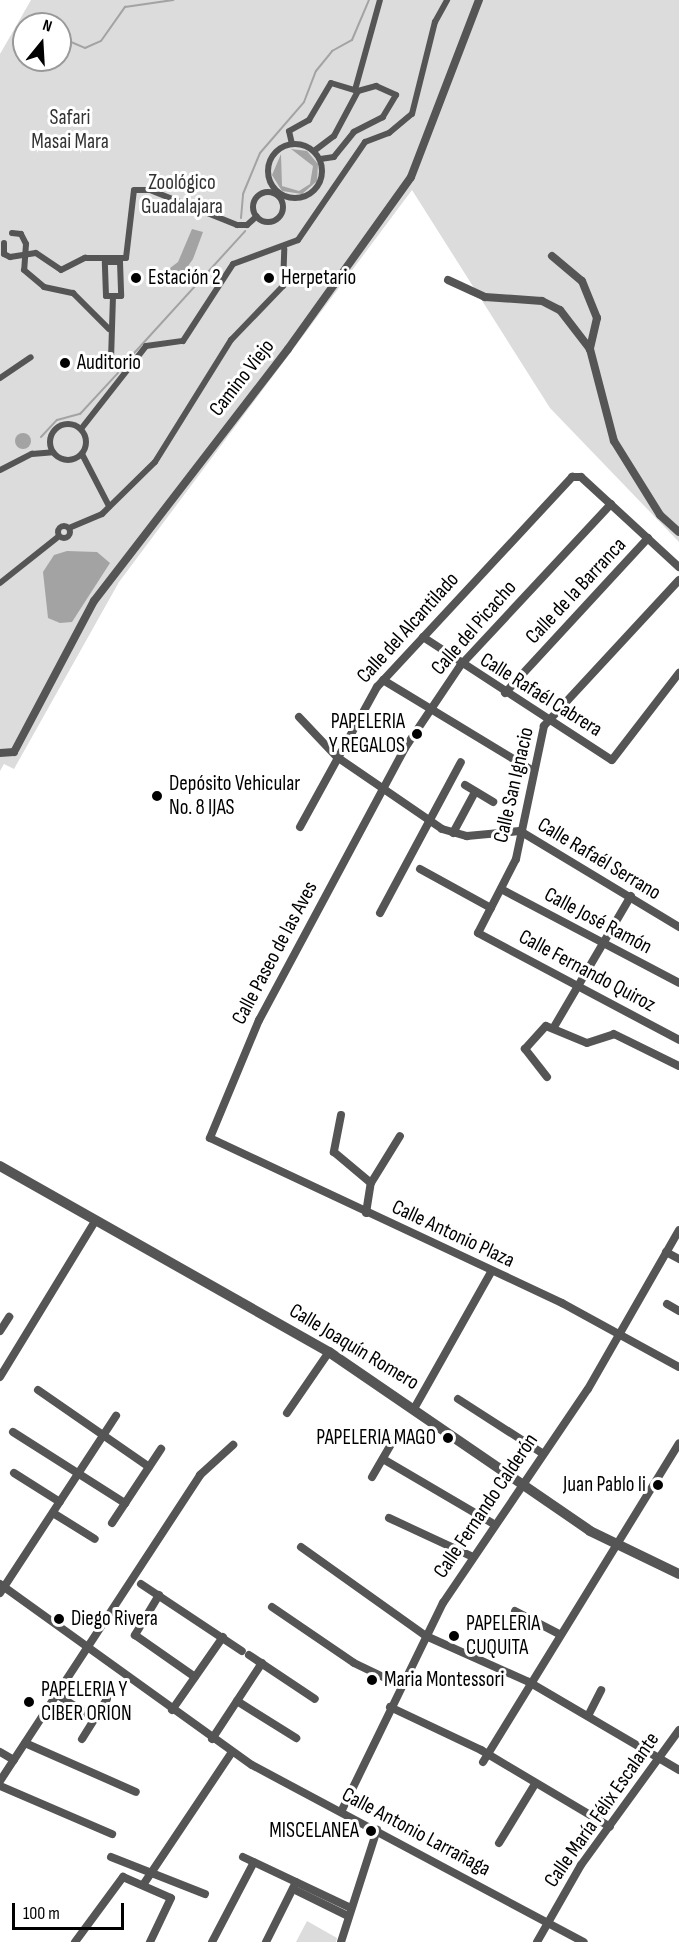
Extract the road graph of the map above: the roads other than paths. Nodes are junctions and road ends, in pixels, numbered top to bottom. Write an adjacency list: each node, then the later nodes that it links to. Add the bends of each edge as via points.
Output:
1 (380, 0): 4 (street)
2 (447, 0): 12 (street, via 435,22 412,114 389,133 365,142 338,176 316,218)
3 (479, 0): 44 (street, Camino Viejo, via 411,177 288,350 94,601 14,752)
4 (357, 91): 5 (street, via 331,84 309,120 289,131); 6 (street, via 334,136); 7 (street, via 369,84 396,95 383,117 354,132 334,157)
5 (292, 144): 6 (street); 8 (street, via 270,160 269,177)
6 (314, 152): 7 (street)
7 (320, 159): 8 (street, via 322,175 312,192 294,198)
8 (278, 193): 9 (street, via 263,192 256,198); 9 (street, via 283,203 279,218 266,222)
9 (257, 216): 15 (street, via 247,225 237,225 150,190 134,190 126,258)
10 (12, 233): 13 (street, via 21,234)
11 (4, 243): 13 (street, via 4,254 10,257)
12 (284, 249): 21 (street, via 241,257 183,341 146,346); 30 (street, via 286,274 279,293 231,340 155,462)
13 (26, 251): 15 (street, via 61,270 85,258); 18 (street, via 21,263 37,282 53,292 73,293)
14 (552, 256): 19 (street, via 582,281 597,318)
15 (113, 260): 17 (street, via 105,262 106,296); 17 (street, via 120,262 121,296)
16 (448, 280): 19 (street, via 485,297 543,301 560,310)
17 (113, 296): 18 (street)
18 (109, 329): 21 (street, via 111,362)
19 (590, 349): 31 (street, via 614,441 638,485)
20 (31, 357): 22 (street)
21 (127, 370): 23 (street)
22 (0, 378)
23 (81, 429): 24 (street, via 59,426 51,435); 25 (street, via 86,439)
24 (53, 452): 26 (street); 28 (street, via 32,454)
25 (82, 454): 26 (street); 27 (street)
26 (67, 460): 27 (street)
27 (86, 467): 30 (street)
28 (0, 470)
29 (611, 504): 32 (street); 36 (street, Calle del Alcantilado, via 576,476); 37 (street, Calle del Picacho)
30 (109, 506): 35 (street, via 69,528 60,526 59,536)
31 (679, 532)
32 (648, 538): 33 (street); 40 (street, Calle de la Barranca)
33 (679, 567)
34 (679, 580): 43 (street, Calle San Ignacio)
35 (0, 583)
36 (423, 637): 37 (street, Calle Rafaél Cabrera); 39 (street, Calle del Alcantilado)
37 (460, 666): 40 (street, Calle Rafaél Cabrera); 41 (street, Calle del Picacho)
38 (679, 673): 43 (street, Calle Rafaél Cabrera, via 612,760)
39 (383, 680): 41 (street); 45 (street, Calle del Alcantilado)
40 (505, 693): 43 (street, Calle Rafaél Cabrera)
41 (430, 709): 47 (street); 49 (street, Calle del Picacho)
42 (299, 717): 45 (street, Calle Rafaél Serrano, via 315,740)
43 (548, 722): 47 (street, Calle San Ignacio)
44 (0, 753)
45 (337, 757): 49 (street, Calle Rafaél Serrano); 53 (street, Calle del Alcantilado)
46 (461, 762): 52 (street)
47 (533, 771): 54 (street, Calle San Ignacio)
48 (465, 785): 50 (street)
49 (383, 789): 52 (street, Calle Rafaél Serrano); 72 (street, Calle Paseo de las Aves, via 259,1020)
50 (476, 792): 51 (street); 55 (street)
51 (493, 802)
52 (430, 822): 55 (street, Calle Rafaél Serrano); 60 (street)
53 (300, 828)
54 (520, 831): 55 (street, Calle Rafaél Serrano); 57 (street, Calle San Ignacio, via 516,859); 58 (street, Calle Rafaél Serrano)
55 (453, 833)
56 (420, 869): 59 (street)
57 (501, 889): 59 (street, Calle San Ignacio); 63 (street, Calle José Ramón)
58 (631, 896): 61 (street, Calle Rafaél Serrano); 63 (street)
59 (491, 908): 62 (street, Calle San Ignacio)
60 (380, 913)
61 (679, 927)
62 (478, 933): 65 (street, Calle Fernando Quiroz)
63 (602, 945): 64 (street, Calle José Ramón); 65 (street)
64 (679, 983)
65 (576, 987): 66 (street); 67 (street, Calle Fernando Quiroz)
66 (554, 1027): 68 (street, via 587,1043 614,1034); 69 (street, via 540,1028 526,1048)
67 (678, 1037)
68 (679, 1066)
69 (547, 1077)
70 (341, 1115): 74 (street, via 334,1152)
71 (400, 1136): 74 (street)
72 (210, 1138): 75 (street, Calle Antonio Plaza)
73 (0, 1166): 76 (street, Calle Joaquín Romero)
74 (371, 1183): 75 (street)
75 (366, 1213): 80 (street, Calle Antonio Plaza)
76 (96, 1220): 86 (street, Calle Joaquín Romero); 88 (street)
77 (679, 1230): 78 (street, Calle Fernando Calderón)
78 (666, 1252): 79 (street); 85 (street, Calle Fernando Calderón)
79 (679, 1258)
80 (491, 1272): 85 (street, Calle Antonio Plaza); 91 (street)
81 (666, 1304): 82 (street)
82 (679, 1311)
83 (9, 1317): 84 (street)
84 (0, 1331)
85 (620, 1333): 87 (street, Calle Antonio Plaza); 100 (street, Calle Fernando Calderón)
86 (329, 1352): 91 (street, Calle Joaquín Romero); 92 (street)
87 (679, 1367)
88 (0, 1377)
89 (38, 1390): 95 (street)
90 (458, 1399): 100 (street)
91 (415, 1407): 106 (street, Calle Joaquín Romero)
92 (287, 1413)
93 (116, 1416): 95 (street)
94 (13, 1432): 104 (street)
95 (104, 1434): 102 (street); 104 (street)
96 (394, 1439): 101 (street)
97 (679, 1444): 114 (street)
98 (233, 1445): 126 (street, via 200,1475)
99 (161, 1449): 102 (street)
100 (542, 1453): 106 (street, Calle Fernando Calderón)
101 (383, 1459): 105 (street); 112 (street)
102 (148, 1467): 108 (street)
103 (14, 1473): 107 (street)
104 (78, 1474): 107 (street); 108 (street)
105 (372, 1477)
106 (520, 1483): 112 (street, Calle Fernando Calderón); 114 (street, Calle Joaquín Romero)
107 (60, 1502): 109 (street)
108 (124, 1503): 111 (street)
109 (52, 1513): 113 (street); 119 (street)
110 (389, 1518): 116 (street)
111 (112, 1522)
112 (492, 1523): 116 (street, Calle Fernando Calderón)
113 (95, 1539)
114 (617, 1545): 117 (street, Calle Joaquín Romero); 123 (street)
115 (301, 1547): 124 (street)
116 (471, 1556): 124 (street, Calle Fernando Calderón)
117 (679, 1574)
118 (141, 1584): 120 (street)
119 (1, 1588): 126 (street, Calle Antonio Larrañaga)
120 (159, 1595): 125 (street); 128 (street, via 135,1635)
121 (272, 1607): 130 (street, via 354,1663)
122 (515, 1611): 123 (street)
123 (559, 1634): 129 (street)
124 (426, 1636): 129 (street); 130 (street, Calle Fernando Calderón)
125 (223, 1637): 127 (street); 128 (street)
126 (87, 1647): 132 (street); 137 (street, Calle Antonio Larrañaga)
127 (262, 1663): 134 (street); 135 (street)
128 (195, 1677): 137 (street)
129 (529, 1682): 138 (street); 147 (street)
130 (400, 1685): 136 (street, Calle Fernando Calderón)
131 (601, 1690): 138 (street)
132 (56, 1694): 139 (street); 144 (street)
133 (107, 1699): 139 (street)
134 (315, 1699)
135 (237, 1701): 141 (street); 143 (street)
136 (390, 1707): 147 (street); 155 (street, Calle Fernando Calderón)
137 (172, 1710): 143 (street, Calle Antonio Larrañaga)
138 (588, 1716): 148 (street)
139 (95, 1719): 142 (street)
140 (679, 1730): 148 (street, Calle María Félix Escalante)
141 (296, 1738)
142 (82, 1739)
143 (212, 1739): 146 (street, Calle Antonio Larrañaga)
144 (25, 1743): 149 (street); 154 (street)
145 (0, 1752): 149 (street)
146 (232, 1752): 155 (street, Calle Antonio Larrañaga); 163 (street)
147 (485, 1758): 152 (street)
148 (663, 1758): 150 (street); 156 (street, Calle María Félix Escalante)
149 (14, 1760): 151 (street)
150 (679, 1770)
151 (0, 1781)
152 (535, 1784): 156 (street); 159 (street)
153 (0, 1786): 158 (street)
154 (136, 1792)
155 (341, 1812): 157 (street, Calle Antonio Larrañaga)
156 (610, 1827): 168 (street, Calle María Félix Escalante)
157 (377, 1830): 167 (street); 168 (street, Calle Antonio Larrañaga)
158 (112, 1834)
159 (499, 1843)
160 (111, 1857): 163 (street)
161 (243, 1857): 162 (street)
162 (254, 1862): 165 (street); 171 (street)
163 (151, 1872): 164 (street); 166 (street)
164 (143, 1885): 169 (street, via 117,1878); 170 (street, via 172,1900)
165 (295, 1886): 167 (street); 172 (street)
166 (205, 1894)
167 (350, 1912): 173 (street)
168 (547, 1922): 174 (street, Calle María Félix Escalante); 175 (street, Calle Antonio Larrañaga)
169 (75, 1942)
170 (150, 1942)
171 (212, 1942)
172 (266, 1942)
173 (341, 1942)
174 (537, 1942)
175 (584, 1942)

